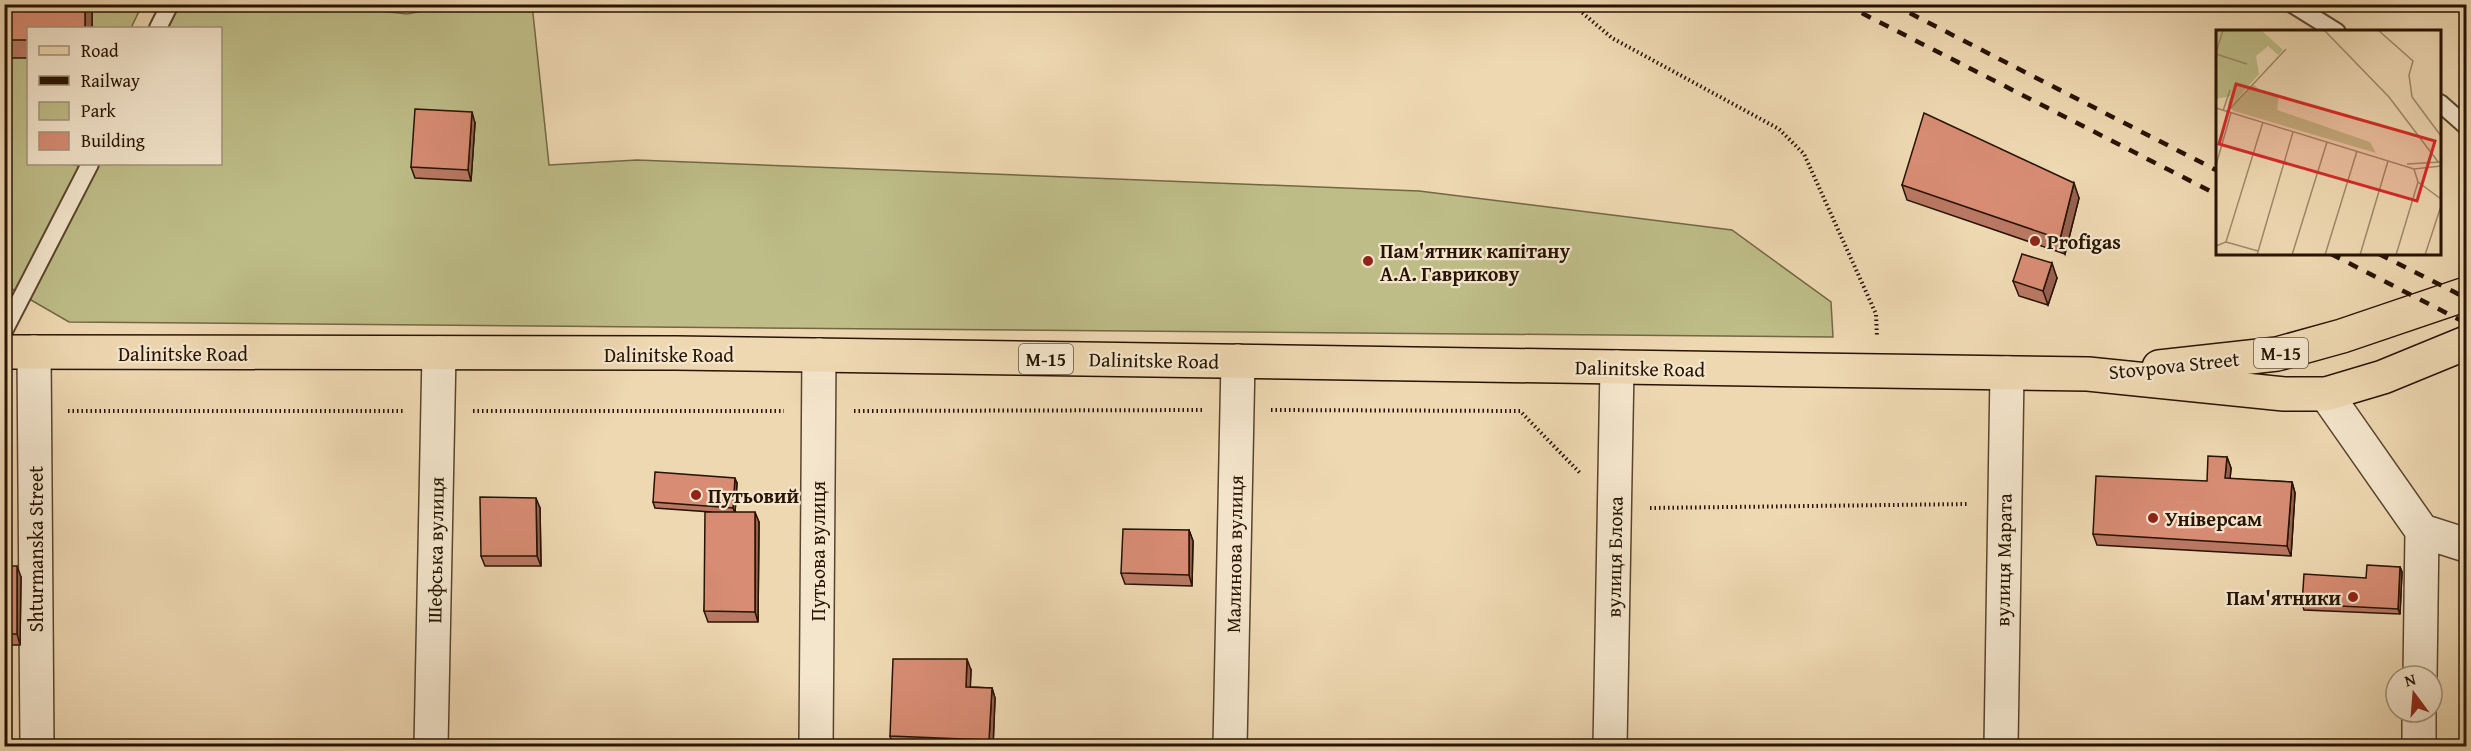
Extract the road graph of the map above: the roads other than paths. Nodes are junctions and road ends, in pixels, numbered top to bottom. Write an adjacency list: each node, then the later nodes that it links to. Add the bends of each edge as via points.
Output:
1 (171, 4): 3 (lane)
2 (2292, 4): 4 (lane)
3 (159, 27)
4 (2334, 30)
5 (2441, 105): 6 (lane)
6 (2466, 126)
7 (89, 165): 9 (lane)
8 (2466, 294): 17 (main road, Stovpova Street / М-15, via 2277,354)
9 (4, 331)
10 (2466, 343): 18 (main road, М-15, via 2383,377)
11 (19, 352): 12 (main road, Dalinitske Road / М-15); 23 (street, Shturmanska Street, via 34,411)
12 (439, 353): 13 (main road, Dalinitske Road / М-15); 24 (street, Шефська вулиця)
13 (819, 355): 14 (main road, Dalinitske Road / М-15); 25 (street, Путьова вулиця)
14 (1238, 361): 15 (main road, Dalinitske Road / М-15); 26 (street, Малинова вулиця)
15 (1617, 367): 16 (main road, Dalinitske Road / М-15); 27 (street, вулиця Блока)
16 (2007, 373): 17 (main road, Dalinitske Road / М-15); 28 (street, вулиця Марата)
17 (2088, 374): 18 (main road, М-15, via 2284,394)
18 (2326, 394): 19 (street)
19 (2422, 531): 20 (street); 21 (street)
20 (2466, 545)
21 (2420, 664)
22 (2420, 724): 29 (street)
23 (37, 747)
24 (431, 747)
25 (816, 747)
26 (1230, 747)
27 (1610, 747)
28 (2001, 747)
29 (2419, 747)

